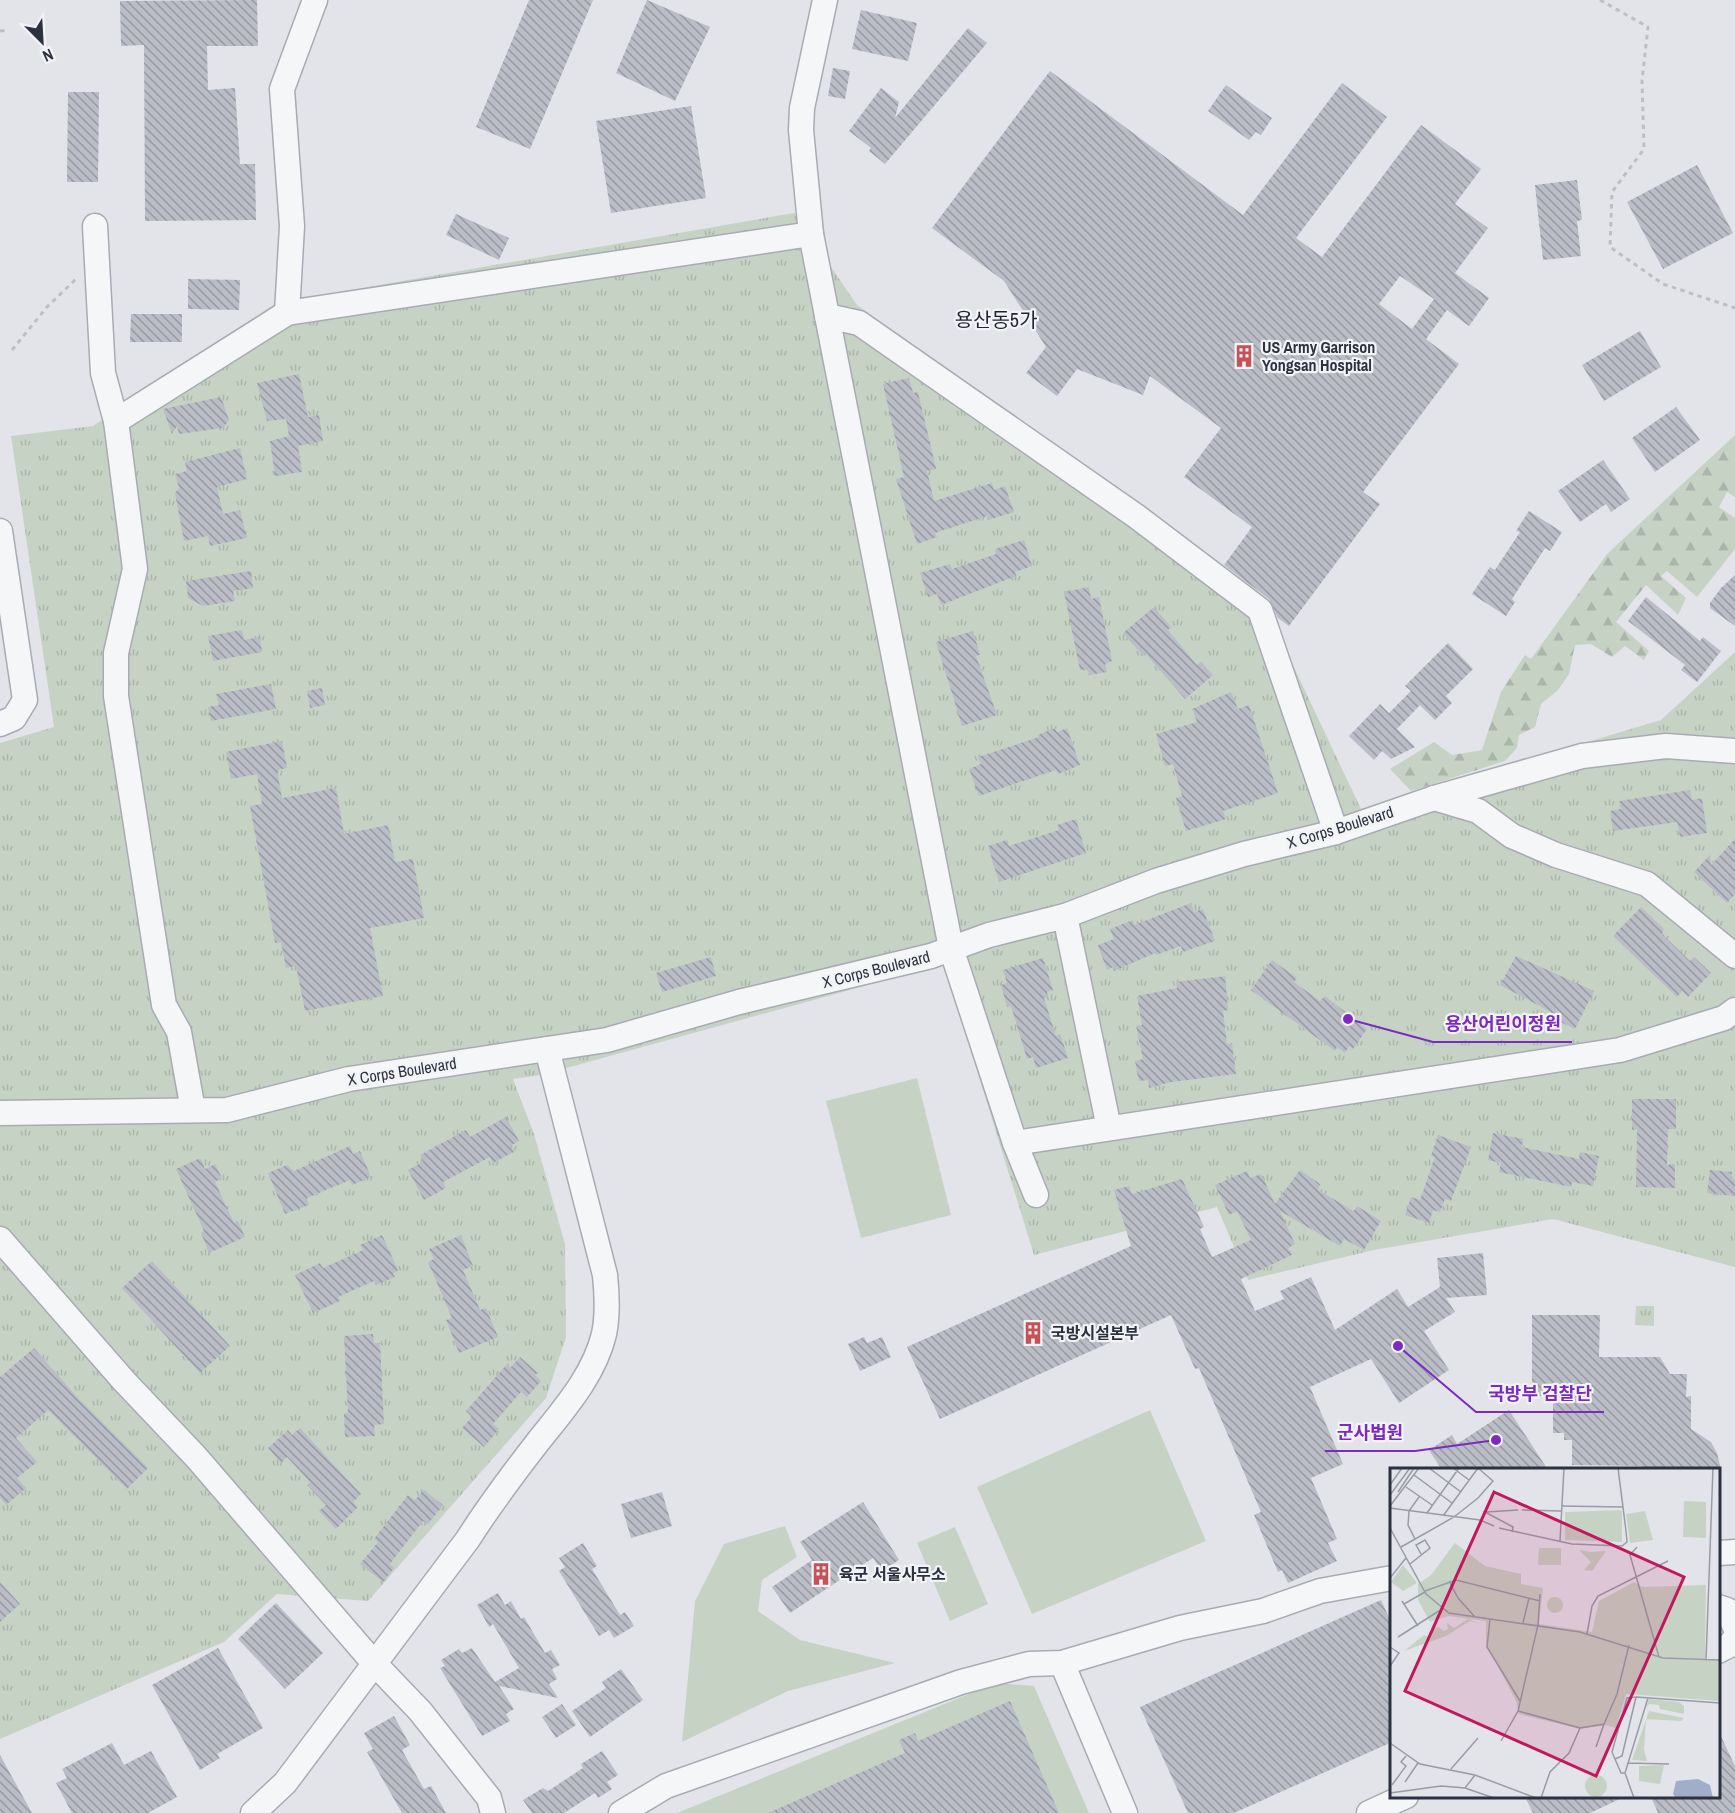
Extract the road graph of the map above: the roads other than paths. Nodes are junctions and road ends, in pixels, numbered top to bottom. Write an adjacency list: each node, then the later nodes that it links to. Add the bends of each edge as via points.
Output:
1 (315, 0): 5 (lane, via 282,88 292,226)
2 (825, 0): 4 (lane, via 802,119)
3 (95, 226): 7 (lane, via 103,374)
4 (810, 234): 5 (lane); 6 (lane)
5 (287, 313): 7 (lane)
6 (827, 316): 12 (lane, via 859,323 1136,516 1260,610); 14 (lane)
7 (116, 421): 18 (lane, via 135,569 116,653 116,696 164,1005 179,1032)
8 (0, 531): 9 (lane, via 25,700 14,718)
9 (0, 724)
10 (1735, 751): 11 (lane, X Corps Boulevard, via 1666,746 1582,756)
11 (1434, 798): 12 (lane, X Corps Boulevard); 15 (lane, via 1478,811 1512,836 1556,855 1647,884)
12 (1336, 832): 13 (lane, X Corps Boulevard, via 1156,881)
13 (1065, 916): 14 (lane, X Corps Boulevard); 20 (lane)
14 (951, 948): 17 (lane, X Corps Boulevard, via 607,1040); 21 (lane)
15 (1735, 956)
16 (1735, 1010): 20 (lane, via 1724,1018 1620,1050)
17 (547, 1049): 18 (lane, X Corps Boulevard, via 349,1079 227,1110); 29 (lane, via 605,1275 604,1334 578,1390)
18 (193, 1110): 19 (lane, X Corps Boulevard)
19 (0, 1113)
20 (1109, 1128): 21 (lane)
21 (1015, 1143): 22 (lane)
22 (1036, 1195)
23 (0, 1239): 29 (lane)
24 (1390, 1578): 30 (lane, via 1320,1591 1263,1611 1180,1628)
25 (1720, 1607): 26 (lane, via 1727,1610)
26 (1735, 1627)
27 (1735, 1638): 28 (lane)
28 (1720, 1651)
29 (373, 1662): 32 (lane, via 285,1783); 33 (lane, via 420,1711 473,1776 489,1798)
30 (1062, 1664): 34 (lane, via 1029,1664 961,1682 666,1786); 35 (lane)
31 (1404, 1798): 36 (lane)
32 (253, 1813)
33 (493, 1813)
34 (621, 1813)
35 (1125, 1813)
36 (1369, 1813)

